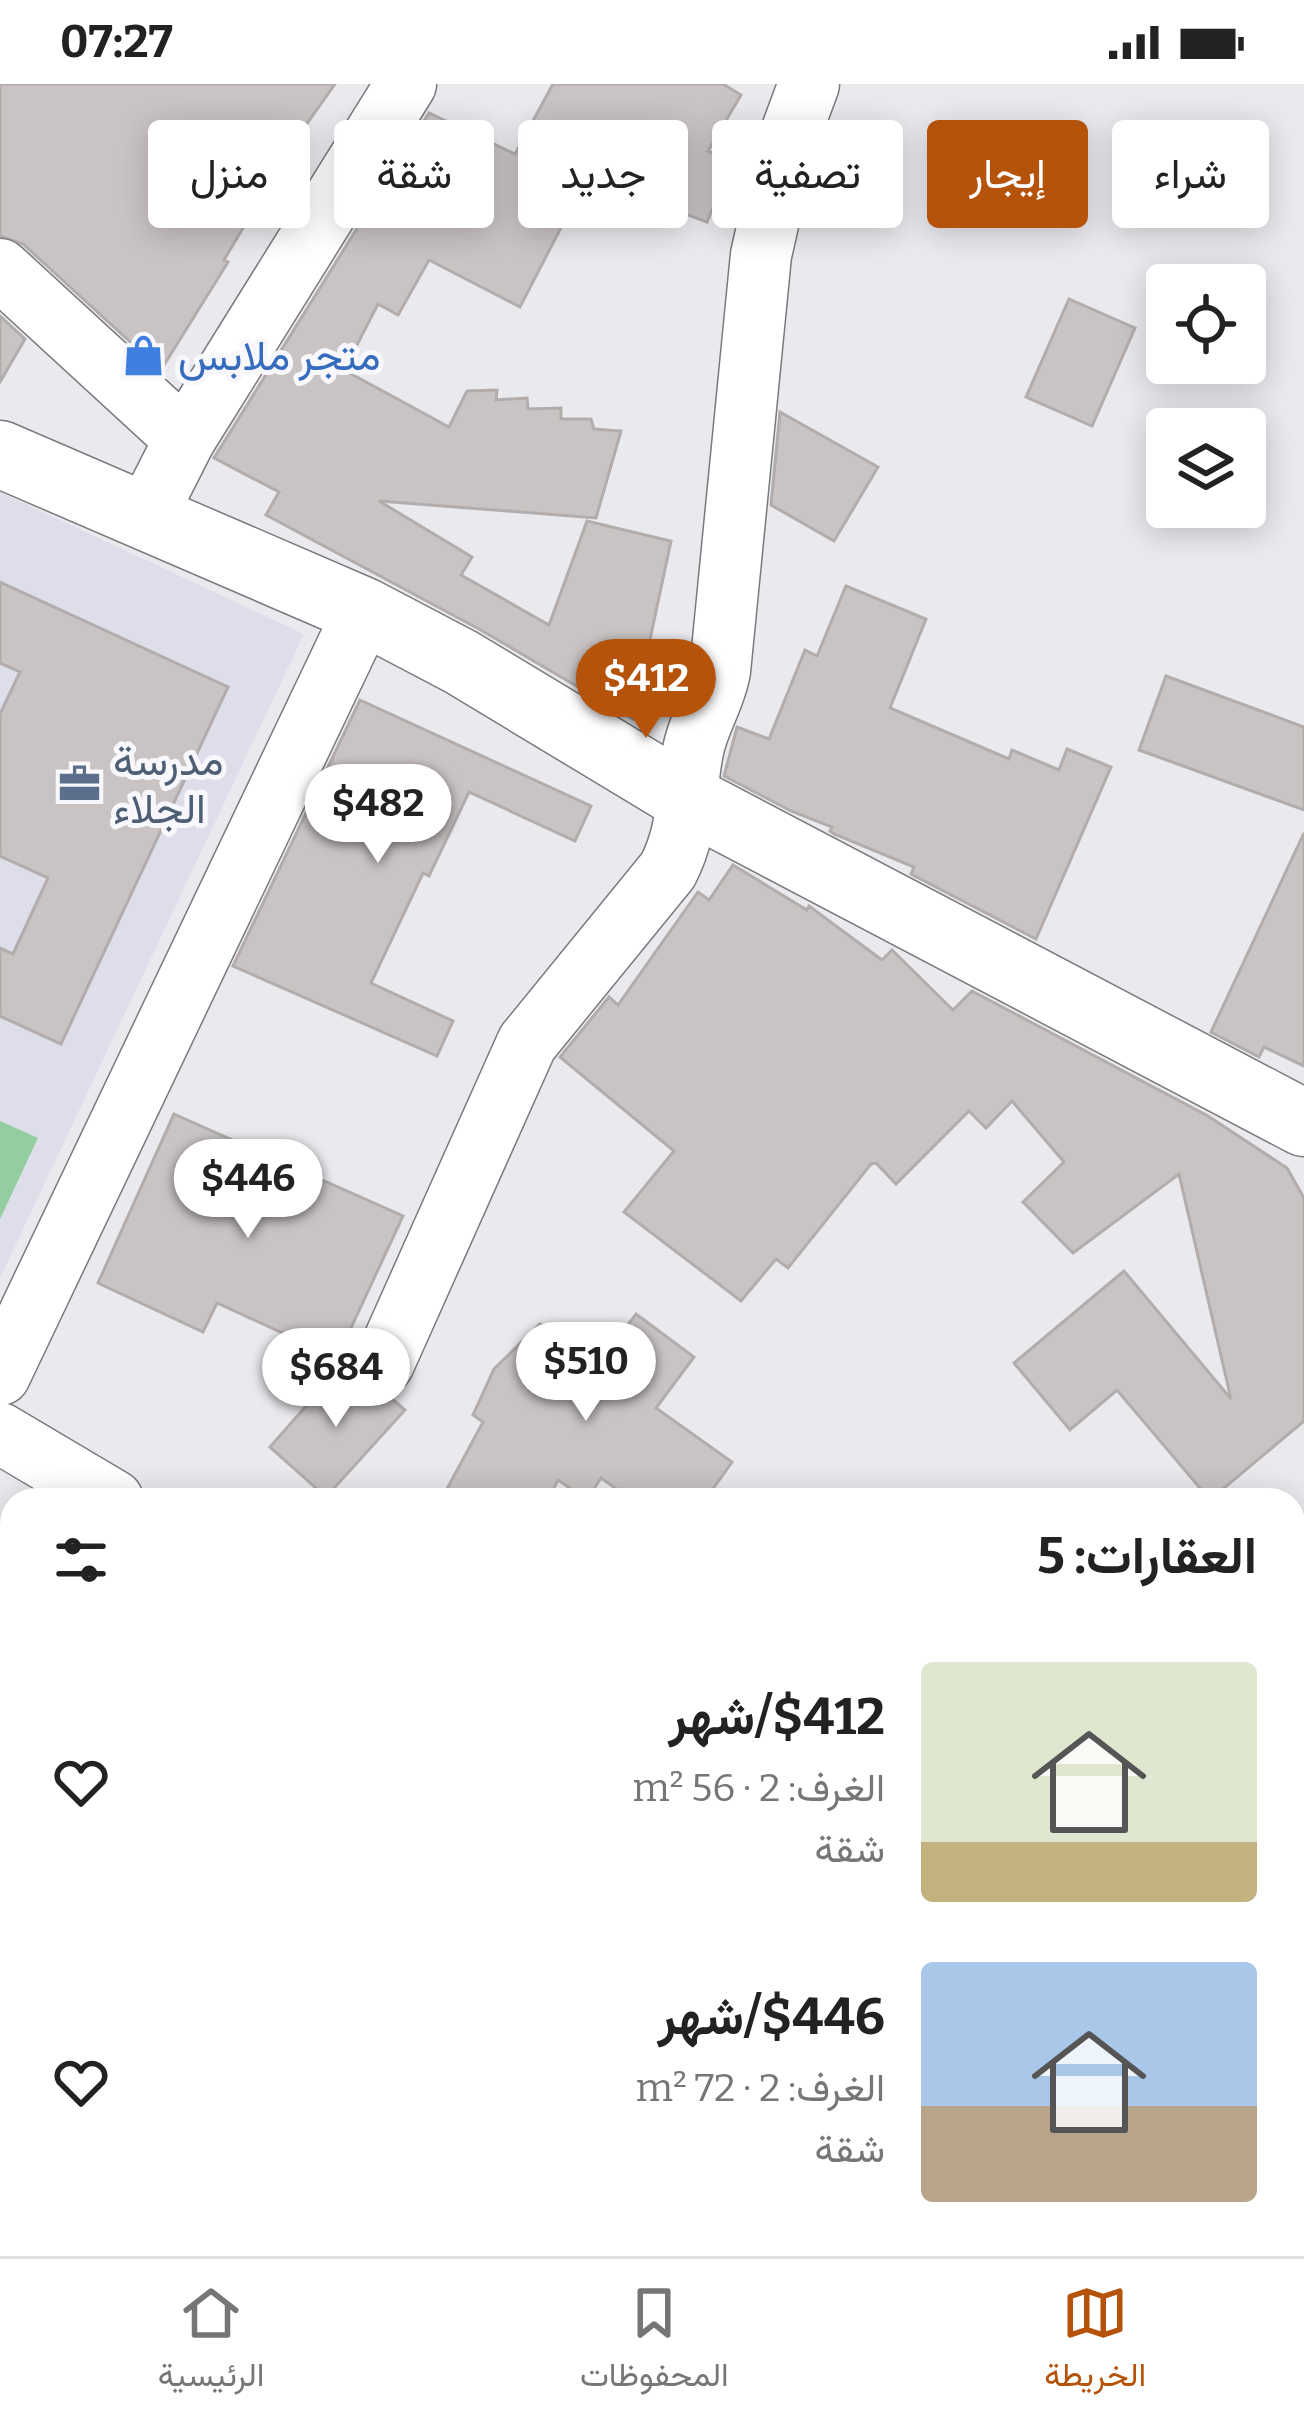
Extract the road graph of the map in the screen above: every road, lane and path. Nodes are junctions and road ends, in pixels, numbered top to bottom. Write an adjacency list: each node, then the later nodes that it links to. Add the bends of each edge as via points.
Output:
1 (406, 84): 4 (street)
2 (809, 84): 8 (street, via 761,255 720,671 693,752)
3 (0, 269): 4 (street)
4 (185, 439): 6 (street)
5 (0, 454): 6 (main road)
6 (146, 516): 7 (main road)
7 (364, 611): 8 (main road); 11 (street)
8 (688, 799): 9 (main road); 10 (street, via 668,870 526,1043)
9 (1304, 1123)
10 (384, 1364)
11 (0, 1375)
12 (0, 1433): 13 (street)
13 (93, 1488)

